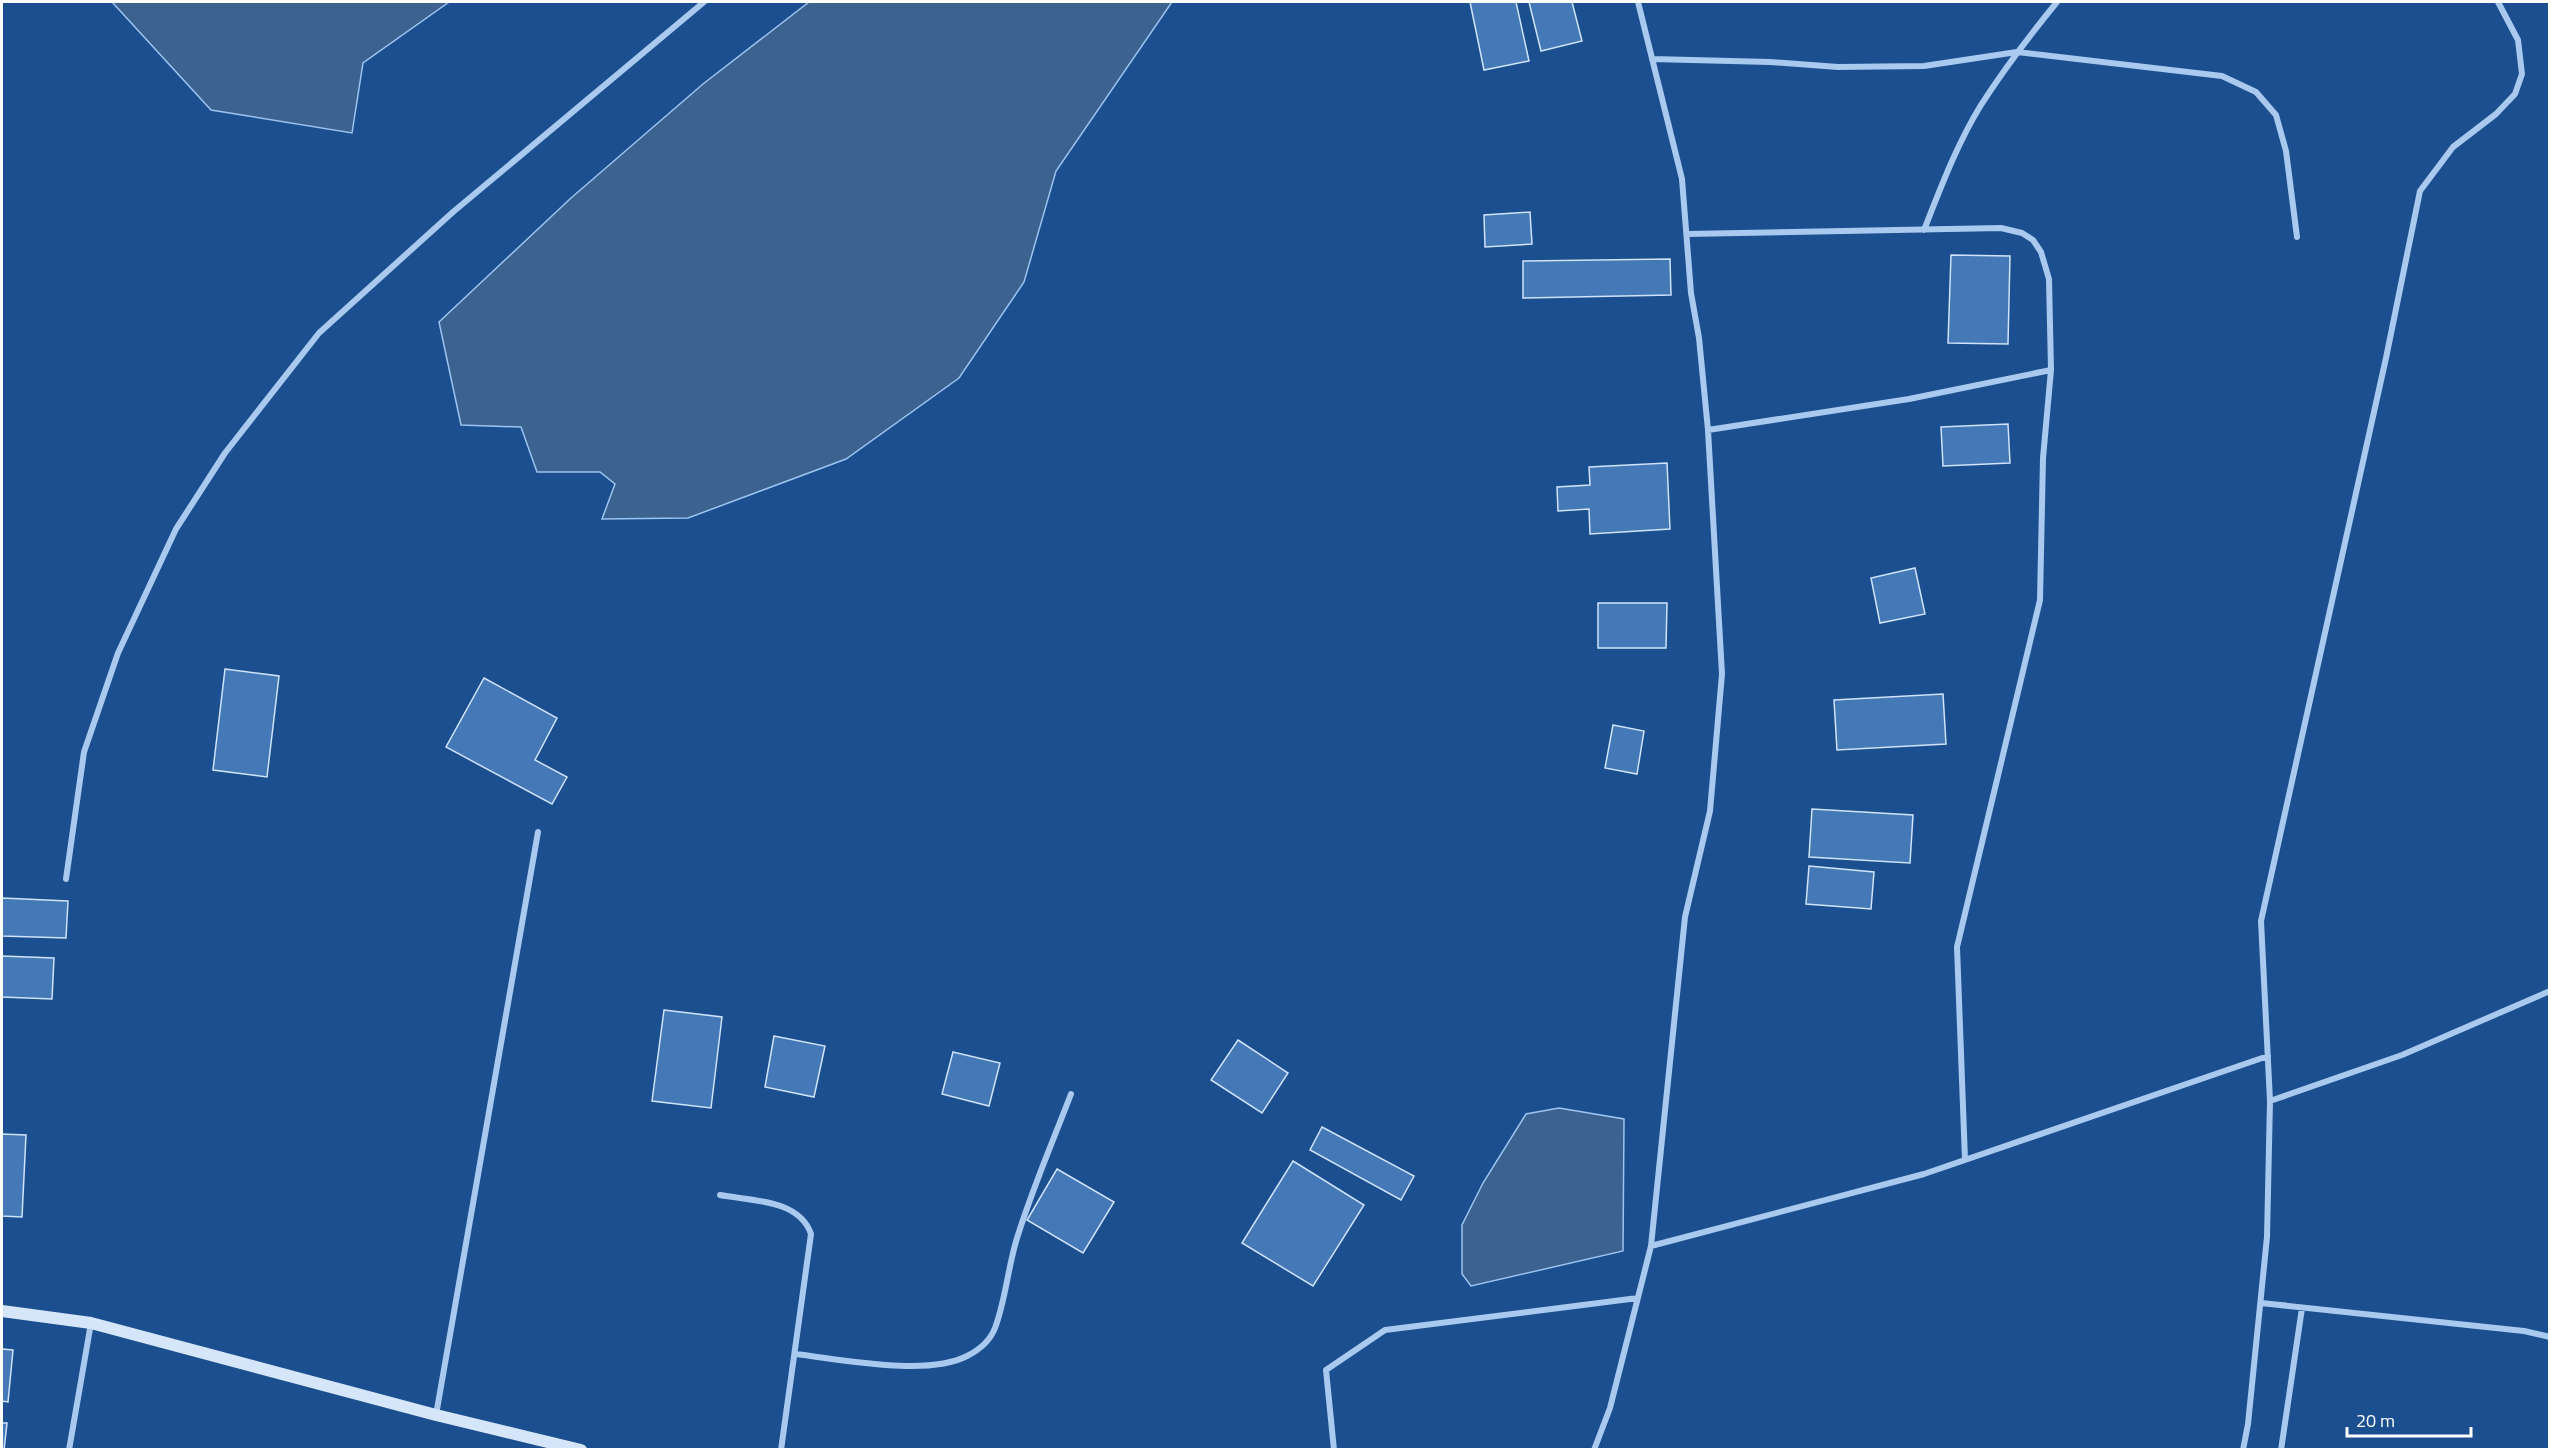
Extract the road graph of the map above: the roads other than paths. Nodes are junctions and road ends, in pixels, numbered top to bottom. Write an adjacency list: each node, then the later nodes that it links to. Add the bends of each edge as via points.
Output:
1 (704, 2): 13 (street, via 453,212 319,333 225,453 176,529 118,653 84,752)
2 (1638, 2): 6 (street)
3 (2057, 2): 5 (street)
4 (2498, 2): 15 (street, via 2518,40 2522,74 2515,94 2453,147 2420,191 2261,921)
5 (2017, 52): 6 (street, via 1924,66 1838,67); 7 (street, via 1980,105 1955,152); 9 (street, via 2222,76 2256,92 2276,115)
6 (1652, 59): 8 (street, via 1682,179)
7 (1924, 230): 8 (street); 10 (street, via 2001,228 2032,240 2041,252 2049,279)
8 (1687, 234): 11 (street)
9 (2297, 237)
10 (2051, 370): 11 (street, via 1910,399); 18 (street, via 2043,458 2040,600 1957,947)
11 (1708, 430): 20 (street, via 1722,674 1710,811 1685,916)
12 (538, 832): 28 (street)
13 (66, 879)
14 (2550, 991): 17 (street, via 2402,1055)
15 (2268, 1056): 17 (street); 18 (street)
16 (1071, 1094): 27 (street, via 1017,1237 995,1329 984,1346 966,1357 911,1366)
17 (2270, 1101): 22 (street, via 2267,1237)
18 (1965, 1160): 20 (street)
19 (720, 1195): 27 (street, via 787,1207 807,1223 811,1245)
20 (1651, 1246): 21 (street)
21 (1638, 1298): 33 (street, via 1385,1330 1326,1370); 34 (street, via 1610,1408)
22 (2261, 1303): 23 (street); 35 (street)
23 (2302, 1308): 26 (street); 36 (street)
24 (2, 1311): 25 (main road)
25 (91, 1323): 28 (main road); 30 (street)
26 (2550, 1337)
27 (795, 1354): 32 (street)
28 (436, 1415): 29 (main road)
29 (542, 1446): 31 (main road)
30 (69, 1449)
31 (581, 1449)
32 (781, 1449)
33 (1334, 1449)
34 (1594, 1449)
35 (2243, 1449)
36 (2281, 1449)

